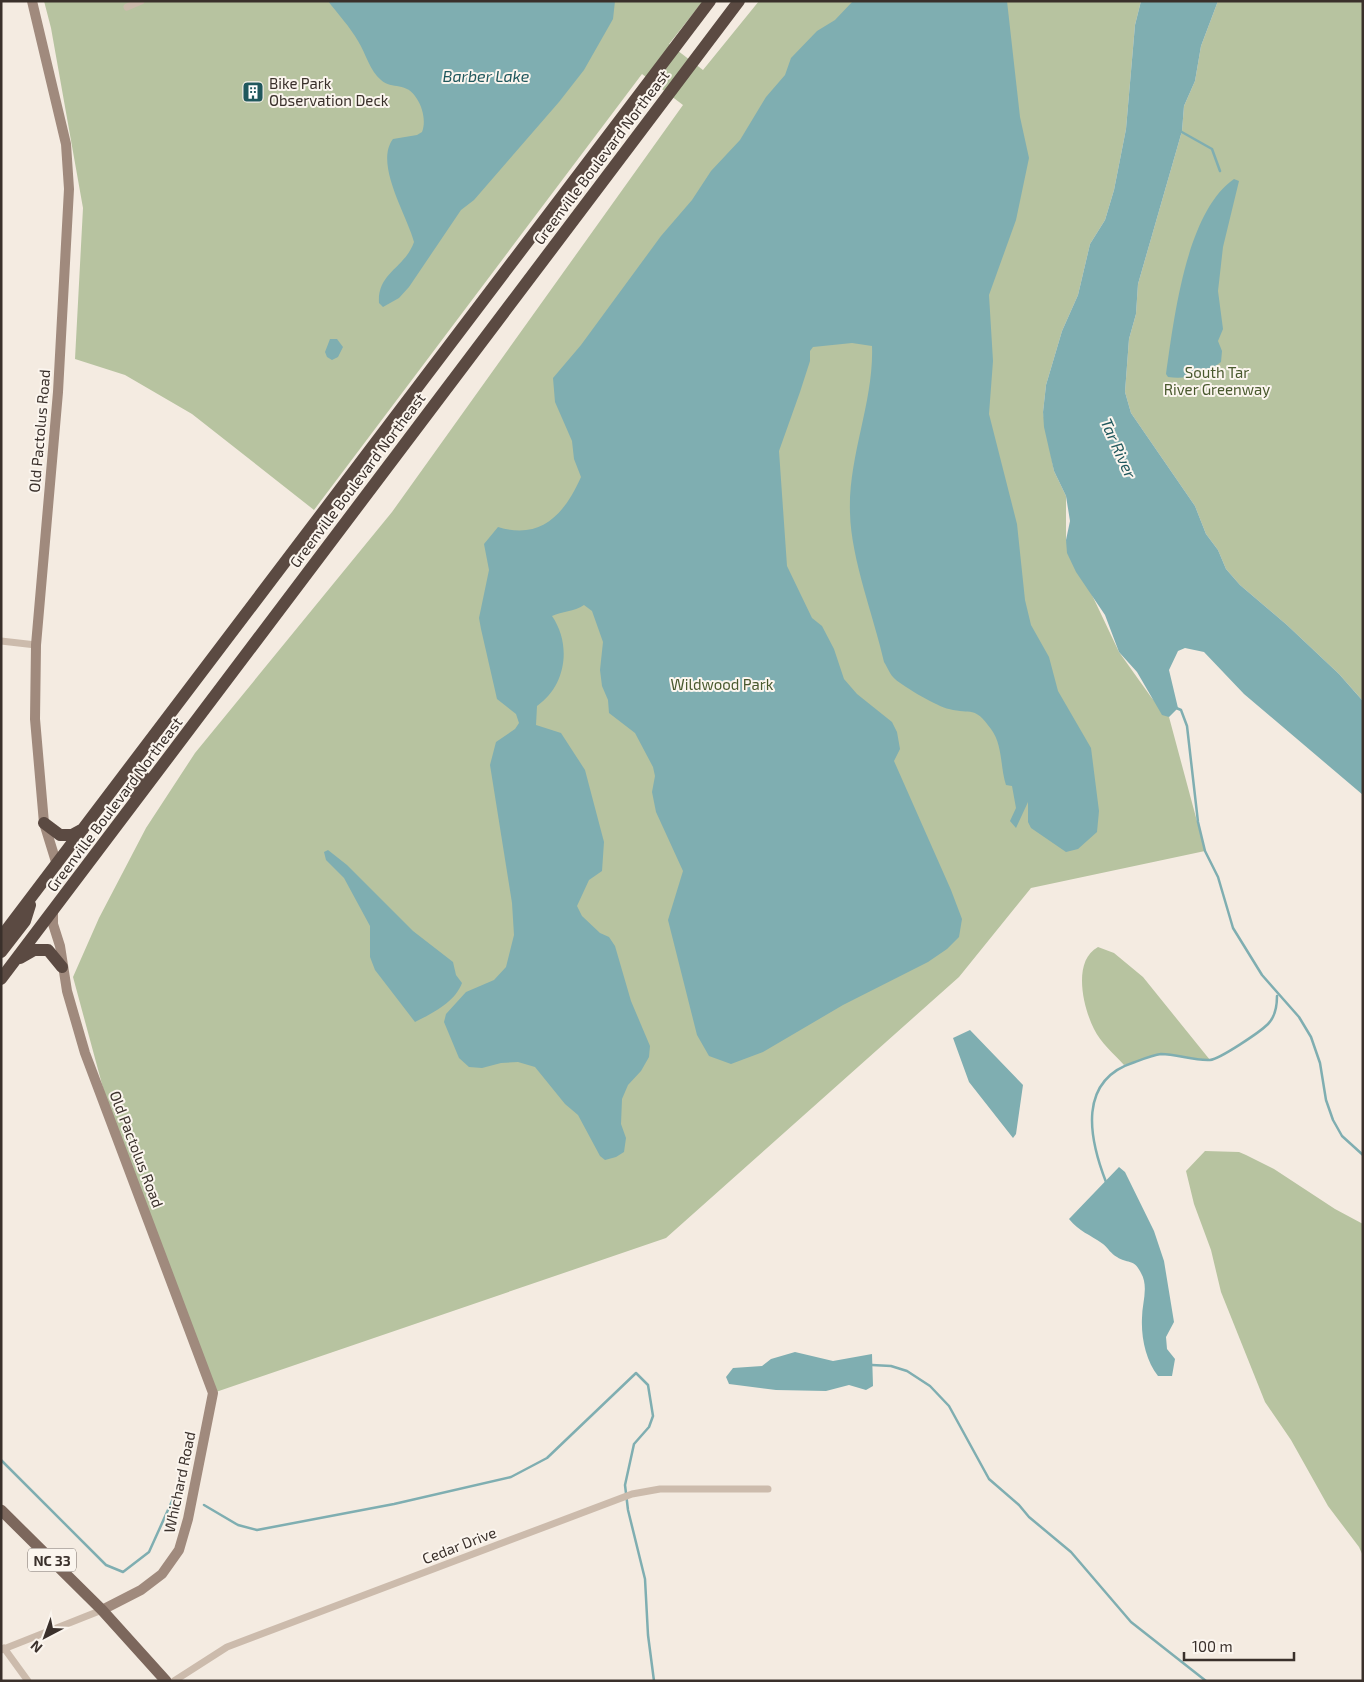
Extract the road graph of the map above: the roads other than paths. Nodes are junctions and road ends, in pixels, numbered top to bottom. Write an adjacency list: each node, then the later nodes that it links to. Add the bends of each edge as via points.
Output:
1 (32, 1): 7 (street, Old Pactolus Road, via 66,144 69,189 58,392)
2 (140, 1): 5 (street)
3 (710, 1): 8 (highway, Greenville Boulevard Northeast)
4 (739, 1): 12 (highway, Greenville Boulevard Northeast)
5 (127, 7)
6 (1, 641): 7 (street)
7 (36, 645): 9 (street, Old Pactolus Road, via 35,719)
8 (133, 764): 10 (highway, Greenville Boulevard Northeast); 12 (highway, via 143,776 139,786 83,860)
9 (44, 823): 10 (highway, via 66,836); 11 (street, Old Pactolus Road)
10 (85, 828): 11 (highway, Greenville Boulevard Northeast)
11 (57, 865): 13 (highway, Greenville Boulevard Northeast)
12 (72, 885): 14 (highway, Greenville Boulevard Northeast)
13 (33, 896): 15 (highway, Greenville Boulevard Northeast); 16 (highway, via 25,921)
14 (53, 911): 17 (highway, Greenville Boulevard Northeast); 18 (street, Old Pactolus Road)
15 (1, 937)
16 (1, 952)
17 (14, 962): 18 (highway, via 41,949 52,953); 19 (highway, Greenville Boulevard Northeast)
18 (62, 967): 20 (street, Old Pactolus Road, via 85,1053)
19 (1, 979)
20 (213, 1393): 23 (street, Whichard Road, via 180,1550 162,1574 141,1590)
21 (768, 1489): 27 (street, Cedar Drive, via 660,1489 632,1494 227,1647)
22 (1, 1510): 23 (main road, NC 33)
23 (102, 1610): 24 (street, Whichard Road); 26 (main road, NC 33)
24 (3, 1649): 25 (street)
25 (28, 1681)
26 (166, 1681)
27 (174, 1681)

